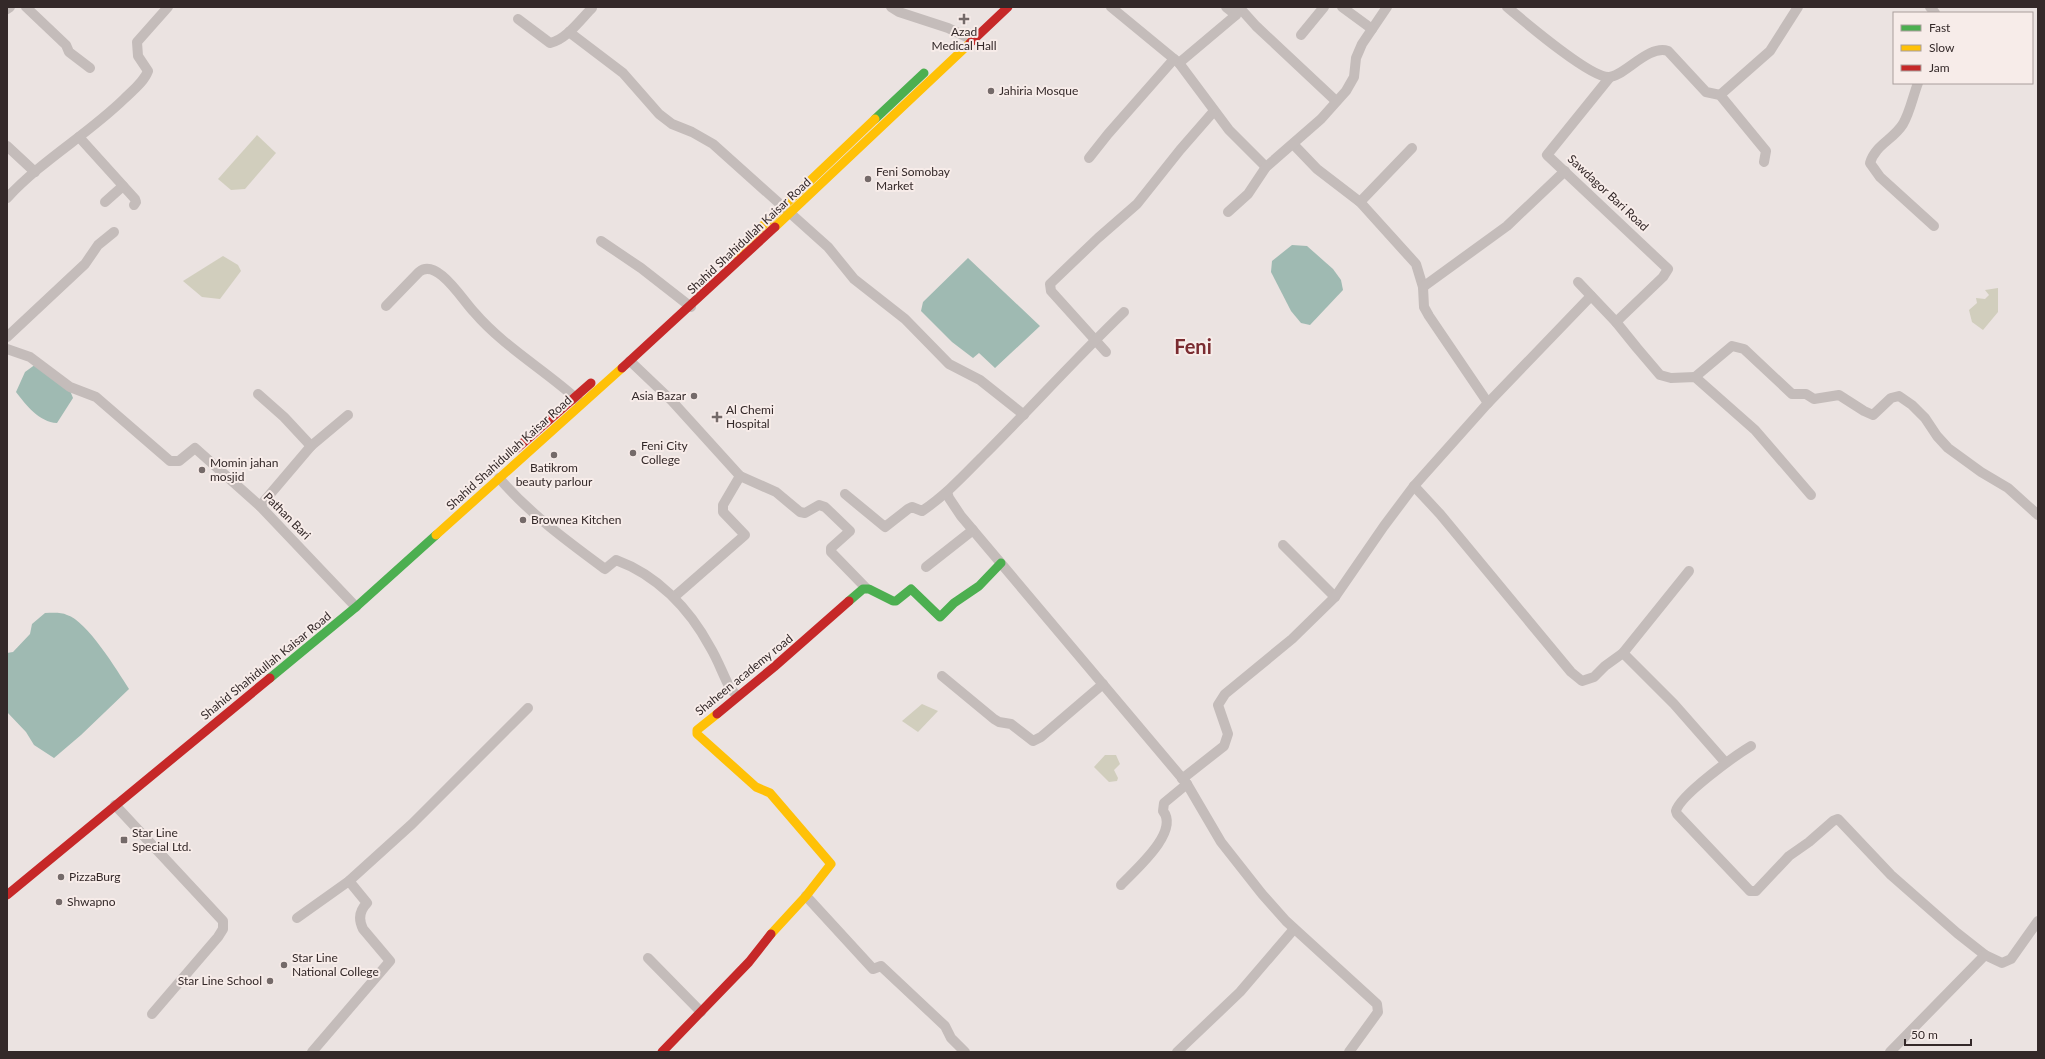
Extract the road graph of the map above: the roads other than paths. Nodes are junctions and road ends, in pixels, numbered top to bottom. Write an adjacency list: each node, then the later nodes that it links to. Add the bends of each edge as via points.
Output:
1 (10, 7): 15 (street)
2 (26, 7): 24 (street, via 69,52)
3 (168, 7): 30 (street, via 137,42 138,56 147,73 137,87)
4 (890, 7): 20 (street)
5 (995, 7): 20 (main road, Shahid Shahidullah Kaisar Road)
6 (1008, 7): 20 (main road, Shahid Shahidullah Kaisar Road)
7 (1111, 7): 22 (street)
8 (1226, 7): 16 (street)
9 (1324, 7): 21 (street)
10 (1342, 7): 18 (street)
11 (1387, 7): 18 (street)
12 (1507, 7): 25 (street, via 1556,47 1600,76)
13 (1798, 7): 27 (street, via 1770,51)
14 (592, 8): 19 (street)
15 (7, 9)
16 (1238, 10): 22 (street); 28 (street)
17 (518, 19): 19 (street, via 550,43)
18 (1372, 29): 28 (street, via 1356,58 1354,77)
19 (568, 32): 44 (street, via 623,73 659,114 672,124 713,144)
20 (968, 34): 44 (main road, Shahid Shahidullah Kaisar Road)
21 (1301, 35)
22 (1177, 61): 29 (street); 34 (street, via 1108,134)
23 (930, 67): 44 (main road, Shahid Shahidullah Kaisar Road)
24 (90, 68)
25 (1610, 77): 27 (street, via 1656,50 1663,49 1668,51 1706,92); 37 (street, Sawdagor Bari Road, via 1547,155)
26 (1918, 84): 46 (street, via 1903,124 1872,153 1870,163 1880,177)
27 (1720, 95): 35 (street, via 1766,150)
28 (1336, 101): 31 (street)
29 (1214, 111): 36 (street); 57 (street, via 1138,204 1050,284 1051,291)
30 (80, 137): 38 (street); 39 (street)
31 (1294, 144): 36 (street); 42 (street, via 1317,170)
32 (7, 146): 38 (street)
33 (1412, 148): 42 (street)
34 (1089, 158)
35 (1764, 162)
36 (1266, 167): 45 (street, via 1248,194)
37 (1565, 171): 50 (street, via 1507,226); 55 (street, Sawdagor Bari Road, via 1668,269 1663,277)
38 (35, 172): 40 (street)
39 (123, 186): 41 (street); 43 (street, via 135,199)
40 (7, 198)
41 (105, 202)
42 (1360, 202): 50 (street, via 1416,264)
43 (134, 205)
44 (786, 210): 52 (main road, Shahid Shahidullah Kaisar Road); 66 (street, via 828,247 854,279 905,319 949,364 980,380)
45 (1228, 212)
46 (1934, 226)
47 (114, 232): 56 (street, via 98,245 85,264)
48 (601, 241): 52 (street, via 642,268)
49 (1578, 282): 51 (street)
50 (1423, 287): 64 (street, via 1424,307 1429,316)
51 (1591, 296): 55 (street); 64 (street)
52 (687, 305): 60 (main road, Shahid Shahidullah Kaisar Road); 63 (main road, Shahid Shahidullah Kaisar Road)
53 (386, 306): 63 (street, via 419,272 429,267 458,290 459,296 482,322)
54 (1124, 312): 57 (street)
55 (1616, 322): 61 (street, via 1660,375 1671,378)
56 (7, 337)
57 (1094, 340): 59 (street); 66 (street)
58 (7, 349): 76 (street, Pathan Bari, via 30,357 70,387 96,397 170,461 178,461 195,448)
59 (1106, 352)
60 (630, 362): 63 (main road, Shahid Shahidullah Kaisar Road); 69 (street, via 672,402)
61 (1695, 377): 75 (street, via 1755,430); 77 (street, via 1732,346 1744,349 1792,394 1806,394 1814,399 1839,395 1873,415 1892,398 1899,396 1925,418 1936,436 1948,448 2008,488)
62 (258, 394): 67 (street)
63 (578, 401): 68 (main road, Shahid Shahidullah Kaisar Road); 70 (main road, Shahid Shahidullah Kaisar Road)
64 (1488, 403): 72 (street)
65 (348, 415): 67 (street)
66 (1024, 415): 73 (street)
67 (311, 446): 76 (street)
68 (510, 455)
69 (740, 476): 83 (street, via 776,492 800,512 805,513 819,505 824,507 850,531 831,548 831,552); 84 (street, via 723,505 724,512 745,535)
70 (499, 478): 84 (street, via 534,514 605,569 616,560 627,564); 86 (main road, Shahid Shahidullah Kaisar Road)
71 (481, 481): 86 (main road, Shahid Shahidullah Kaisar Road)
72 (1414, 486): 85 (street); 87 (street, via 1578,680 1594,677)
73 (947, 492): 74 (street, via 922,511 912,507 908,509 886,527); 78 (street)
74 (845, 494)
75 (1811, 495)
76 (260, 506): 86 (street, Pathan Bari)
77 (2038, 515)
78 (973, 530): 80 (street); 81 (street)
79 (1283, 545): 85 (street)
80 (1001, 563): 83 (main road, via 979,586 954,603 940,618 911,589 899,600 893,601); 89 (street)
81 (926, 567)
82 (1689, 571): 87 (street)
83 (866, 588): 90 (main road, Shaheen academy road)
84 (674, 597): 90 (street, via 700,629 730,688)
85 (1335, 597): 94 (street, via 1292,639 1225,694 1218,705 1228,734 1224,746)
86 (353, 604): 95 (main road, Shahid Shahidullah Kaisar Road); 97 (main road, Shahid Shahidullah Kaisar Road)
87 (1623, 653): 93 (street, via 1674,704)
88 (942, 676): 89 (street, via 994,719 1012,724 1033,741)
89 (1103, 684): 94 (street)
90 (737, 696): 100 (main road, Shaheen academy road, via 697,730 697,734 756,787 770,793 829,860 831,864)
91 (528, 708): 96 (street, via 427,810)
92 (1751, 746): 93 (street)
93 (1725, 762): 104 (street, via 1683,800 1676,811 1750,891 1756,891 1789,856 1838,819 1891,875)
94 (1184, 782): 98 (street, via 1164,803 1163,810 1168,819 1167,829 1156,846); 103 (street, via 1221,842 1262,894)
95 (116, 805): 99 (main road, Shahid Shahidullah Kaisar Road); 107 (street, via 223,921 218,937)
96 (349, 881): 101 (street); 109 (street, via 367,903 361,911 363,929 390,960)
97 (7, 885)
98 (1121, 885)
99 (7, 895)
100 (806, 896): 106 (main road, Shaheen academy road, via 779,922 749,962); 110 (street, via 873,969 881,966 945,1026 951,1038)
101 (297, 918)
102 (2038, 921): 104 (street, via 2011,960 2002,963)
103 (1294, 928): 111 (street, via 1240,992); 112 (street, via 1370,996 1379,1008)
104 (1985, 955): 113 (street)
105 (648, 958): 106 (street)
106 (701, 1012): 108 (main road, Shaheen academy road)
107 (152, 1014)
108 (666, 1050)
109 (312, 1052)
110 (965, 1052)
111 (1177, 1052)
112 (1349, 1052)
113 (1890, 1052)

